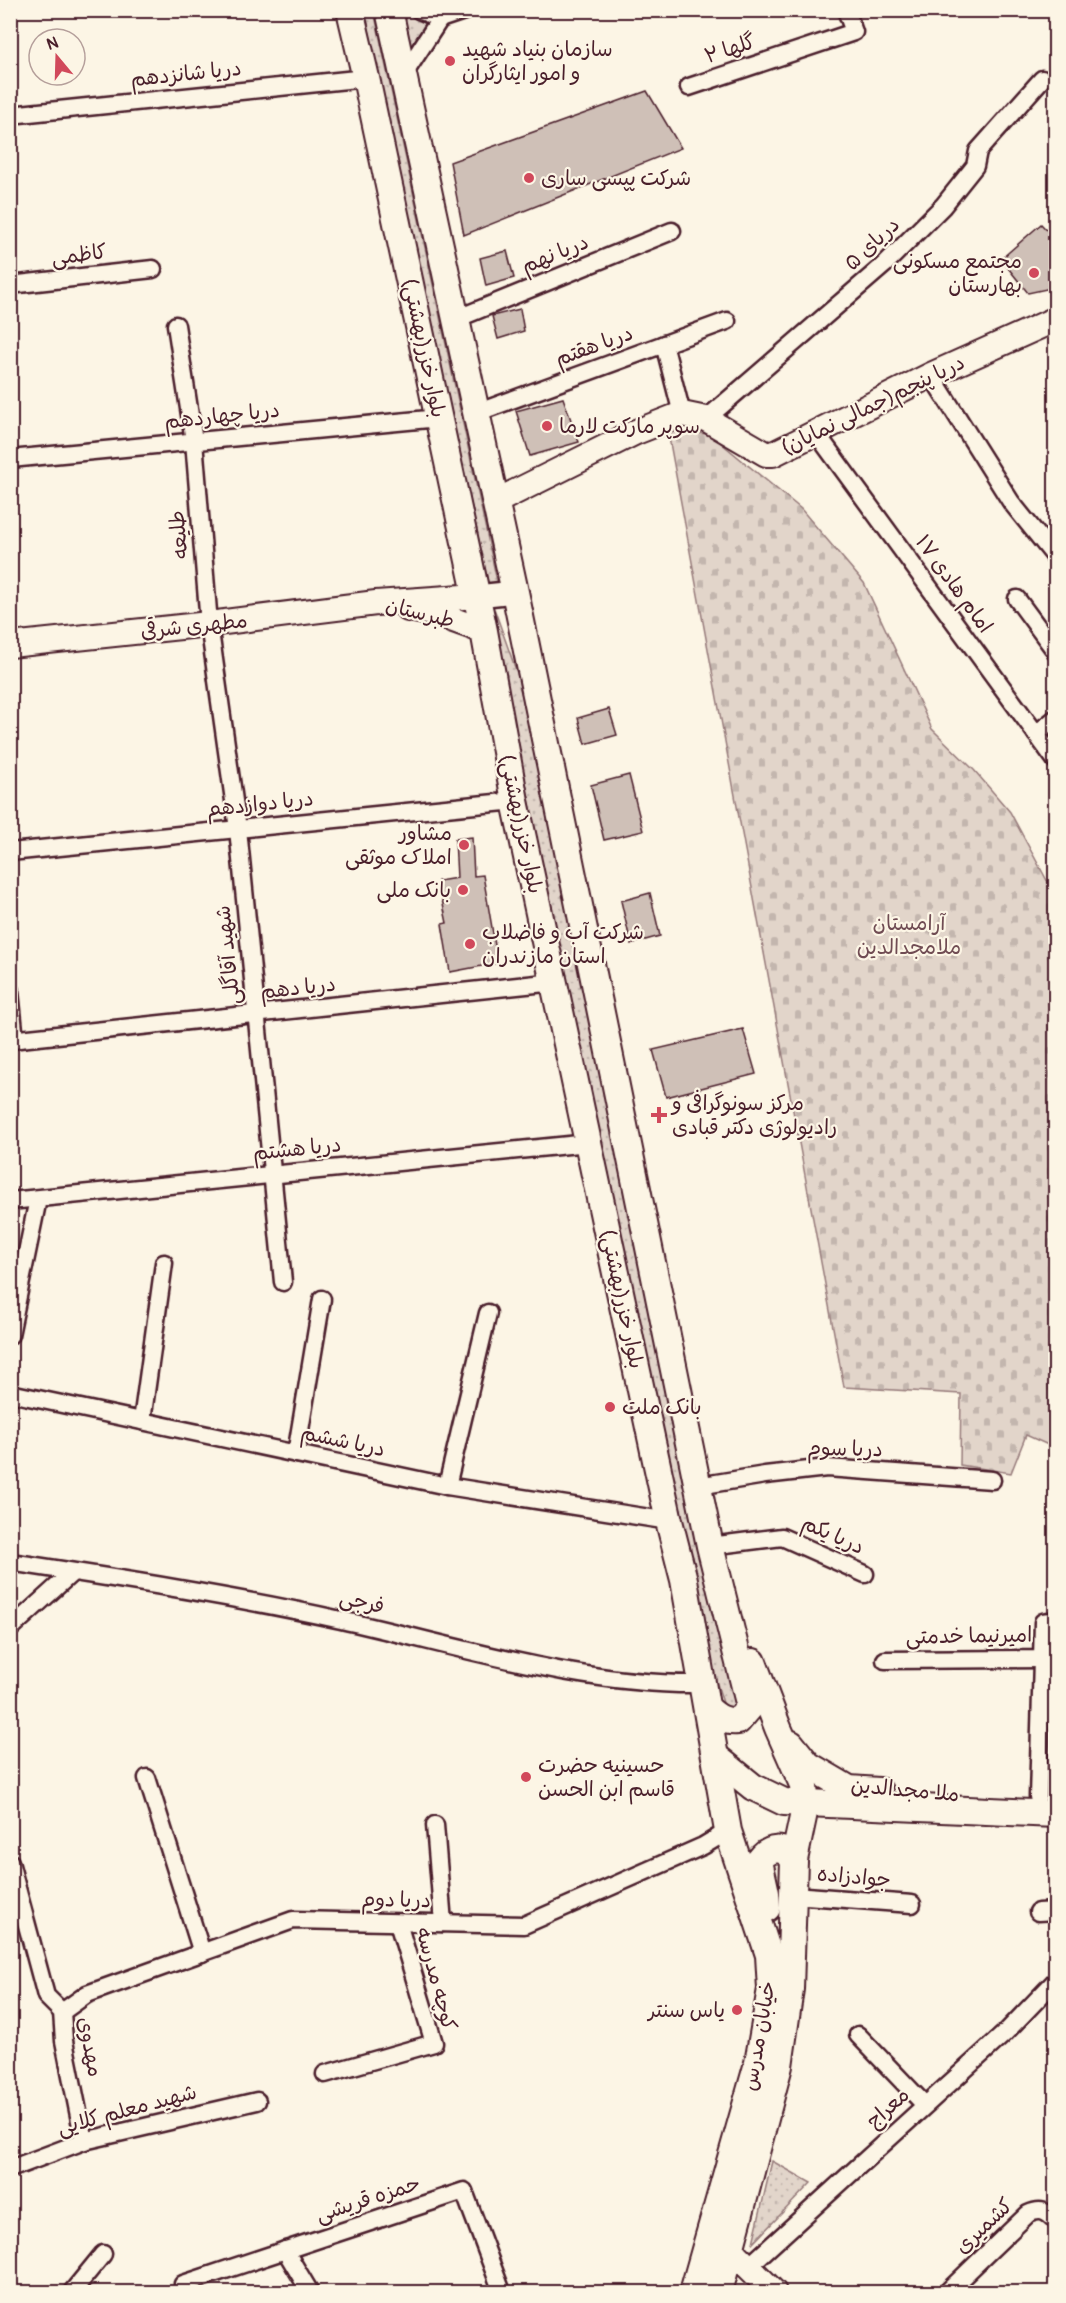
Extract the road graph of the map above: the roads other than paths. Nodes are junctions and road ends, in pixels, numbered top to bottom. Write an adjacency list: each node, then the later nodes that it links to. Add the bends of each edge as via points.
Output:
1 (350, 10): 8 (main road, بلوار خزر(بهشتی))
2 (389, 10): 7 (main road, بلوار خزر(بهشتی))
3 (419, 10): 6 (street)
4 (467, 10): 6 (street)
5 (846, 10): 10 (street, گلها ۲, via 854,32)
6 (440, 19): 7 (street)
7 (403, 76): 15 (main road, بلوار خزر(بهشتی))
8 (366, 78): 11 (street, دریا شانزدهم); 23 (main road, بلوار خزر(بهشتی))
9 (1042, 79): 24 (street, دریای ۵, via 978,151 975,166 943,206 884,265)
10 (689, 87)
11 (10, 115)
12 (672, 231): 15 (street, دریا نهم)
13 (153, 269): 14 (street, کاظمی)
14 (10, 285)
15 (456, 319): 21 (main road, بلوار خزر(بهشتی))
16 (1056, 319): 20 (main road, دریا پنجم(جمالی نمایان))
17 (727, 321): 19 (street, دریا هقتم)
18 (176, 325): 26 (street)
19 (664, 344): 21 (street, دریا هقتم); 22 (street)
20 (931, 375): 25 (main road, دریا پنجم(جمالی نمایان)); 29 (street, via 1011,502)
21 (476, 413): 28 (main road, بلوار خزر(بهشتی))
22 (682, 414): 24 (main road, دریا پنجم(جمالی نمایان)); 28 (main road, via 636,432)
23 (439, 418): 26 (street, دریا چهاردهم); 31 (main road, بلوار خزر(بهشتی))
24 (706, 419): 25 (main road, دریا پنجم(جمالی نمایان), via 766,454)
25 (817, 434): 39 (street, امام هادی ۱۷)
26 (194, 441): 27 (street, دریا چهاردهم); 34 (street, طلیعه)
27 (10, 459)
28 (495, 502): 30 (main road, بلوار خزر(بهشتی))
29 (1056, 558)
30 (515, 592): 31 (street); 62 (main road, بلوار خزر(بهشتی))
31 (477, 596): 33 (main road, طبرستان); 35 (main road, بلوار خزر(بهشتی))
32 (1017, 599): 37 (street)
33 (376, 603): 34 (main road, مطهری شرقی); 35 (main road, طبرستان, via 437,614)
34 (209, 624): 36 (main road, مطهری شرقی); 42 (street, شهید آقاگلی)
35 (484, 631): 41 (main road, بلوار خزر(بهشتی))
36 (10, 645)
37 (1056, 652)
38 (1056, 718): 39 (street)
39 (1036, 734): 40 (street, امام هادی ۱۷)
40 (1056, 761)
41 (515, 801): 42 (street, دریا دوازدهم); 44 (main road, بلوار خزر(بهشتی))
42 (238, 829): 43 (street, دریا دوازدهم); 46 (street, شهید آقاگلی)
43 (10, 852)
44 (555, 982): 46 (street, دریا دهم); 48 (main road, بلوار خزر(بهشتی))
45 (10, 991): 47 (street)
46 (256, 1015): 47 (street, دریا دهم); 49 (street, شهید آقاگلی)
47 (13, 1040)
48 (589, 1143): 49 (street, دریا هشتم); 63 (main road, بلوار خزر(بهشتی))
49 (272, 1174): 50 (street, دریا هشتم); 53 (street, شهید آقاگلی)
50 (38, 1199): 51 (street, دریا هشتم); 56 (street)
51 (10, 1202)
52 (164, 1263): 58 (street)
53 (283, 1282)
54 (322, 1299): 59 (street)
55 (488, 1313): 61 (street)
56 (10, 1335)
57 (10, 1393): 58 (street, دریا ششم)
58 (142, 1421): 59 (street, دریا ششم)
59 (296, 1454): 61 (street, دریا ششم)
60 (992, 1480): 62 (street, دریا سوم, via 827,1468)
61 (447, 1486): 63 (street, دریا ششم)
62 (698, 1486): 64 (main road, بلوار خزر(بهشتی))
63 (669, 1521): 72 (main road, بلوار خزر(بهشتی))
64 (710, 1546): 67 (street, دریا یکم, via 782,1538); 72 (main road, via 750,1707 738,1721 727,1721 718,1718); 73 (main road)
65 (10, 1562): 66 (street, فرجی)
66 (73, 1572): 69 (street); 72 (street, فرجی, via 194,1590 529,1664 667,1684)
67 (865, 1574)
68 (1056, 1620): 70 (street, امیرنیما خدمتی, via 1043,1622)
69 (10, 1629)
70 (1042, 1659): 71 (street, امیرنیما خدمتی); 77 (street)
71 (885, 1660)
72 (705, 1696): 74 (main road, خیابان مدرس)
73 (778, 1728): 76 (main road, via 804,1786); 77 (main road, ملا مجدالدین, via 808,1765 849,1789)
74 (716, 1757): 76 (main road, ملا مجدالدین, via 753,1786 784,1802); 79 (main road, خیابان مدرس)
75 (147, 1778): 88 (street)
76 (806, 1803): 77 (main road, ملا مجدالدین); 80 (main road, خیابان مدرس)
77 (1050, 1803)
78 (435, 1825): 87 (street)
79 (728, 1831): 87 (street, دریا دوم, via 703,1846 524,1925); 89 (main road, خیابان مدرس)
80 (794, 1860): 82 (main road, خیابان مدرس); 89 (main road, via 783,1850 773,1849 759,1861 766,1893)
81 (10, 1862): 91 (street, مهدوی, via 46,1996)
82 (793, 1895): 83 (street, جوادزاده); 101 (main road, خیابان مدرس, via 790,1989 779,2066)
83 (912, 1904)
84 (1056, 1911): 85 (street)
85 (1038, 1912)
86 (398, 1923): 87 (street, دریا دوم); 88 (street, دریا دوم, via 293,1920); 93 (street, کوچه مدرسه, via 434,2043)
87 (444, 1923)
88 (202, 1953): 91 (street, دریا دوم, via 87,1994)
89 (769, 1955): 106 (main road, خیابان مدرس, via 771,1989 758,2063)
90 (1056, 1980): 95 (street, معراج, via 1005,2033)
91 (62, 2012): 96 (street, مهدوی, via 63,2041)
92 (858, 2035): 95 (street)
93 (325, 2074)
94 (257, 2101): 96 (street, شهید معلم کلایی)
95 (925, 2105): 101 (street, معراج)
96 (84, 2141): 97 (street, شهید معلم کلایی)
97 (10, 2169)
98 (1056, 2221): 109 (street, کشمیری, via 1047,2211 1028,2214)
99 (285, 2250): 102 (street, حمزه قریشی); 104 (street); 105 (street, حمزه قریشی, via 464,2191)
100 (103, 2254): 103 (street)
101 (740, 2258): 107 (main road, خیابان مدرس); 108 (main road)
102 (183, 2284)
103 (72, 2292)
104 (310, 2292)
105 (502, 2292)
106 (693, 2292)
107 (719, 2292)
108 (774, 2292)
109 (947, 2292)

